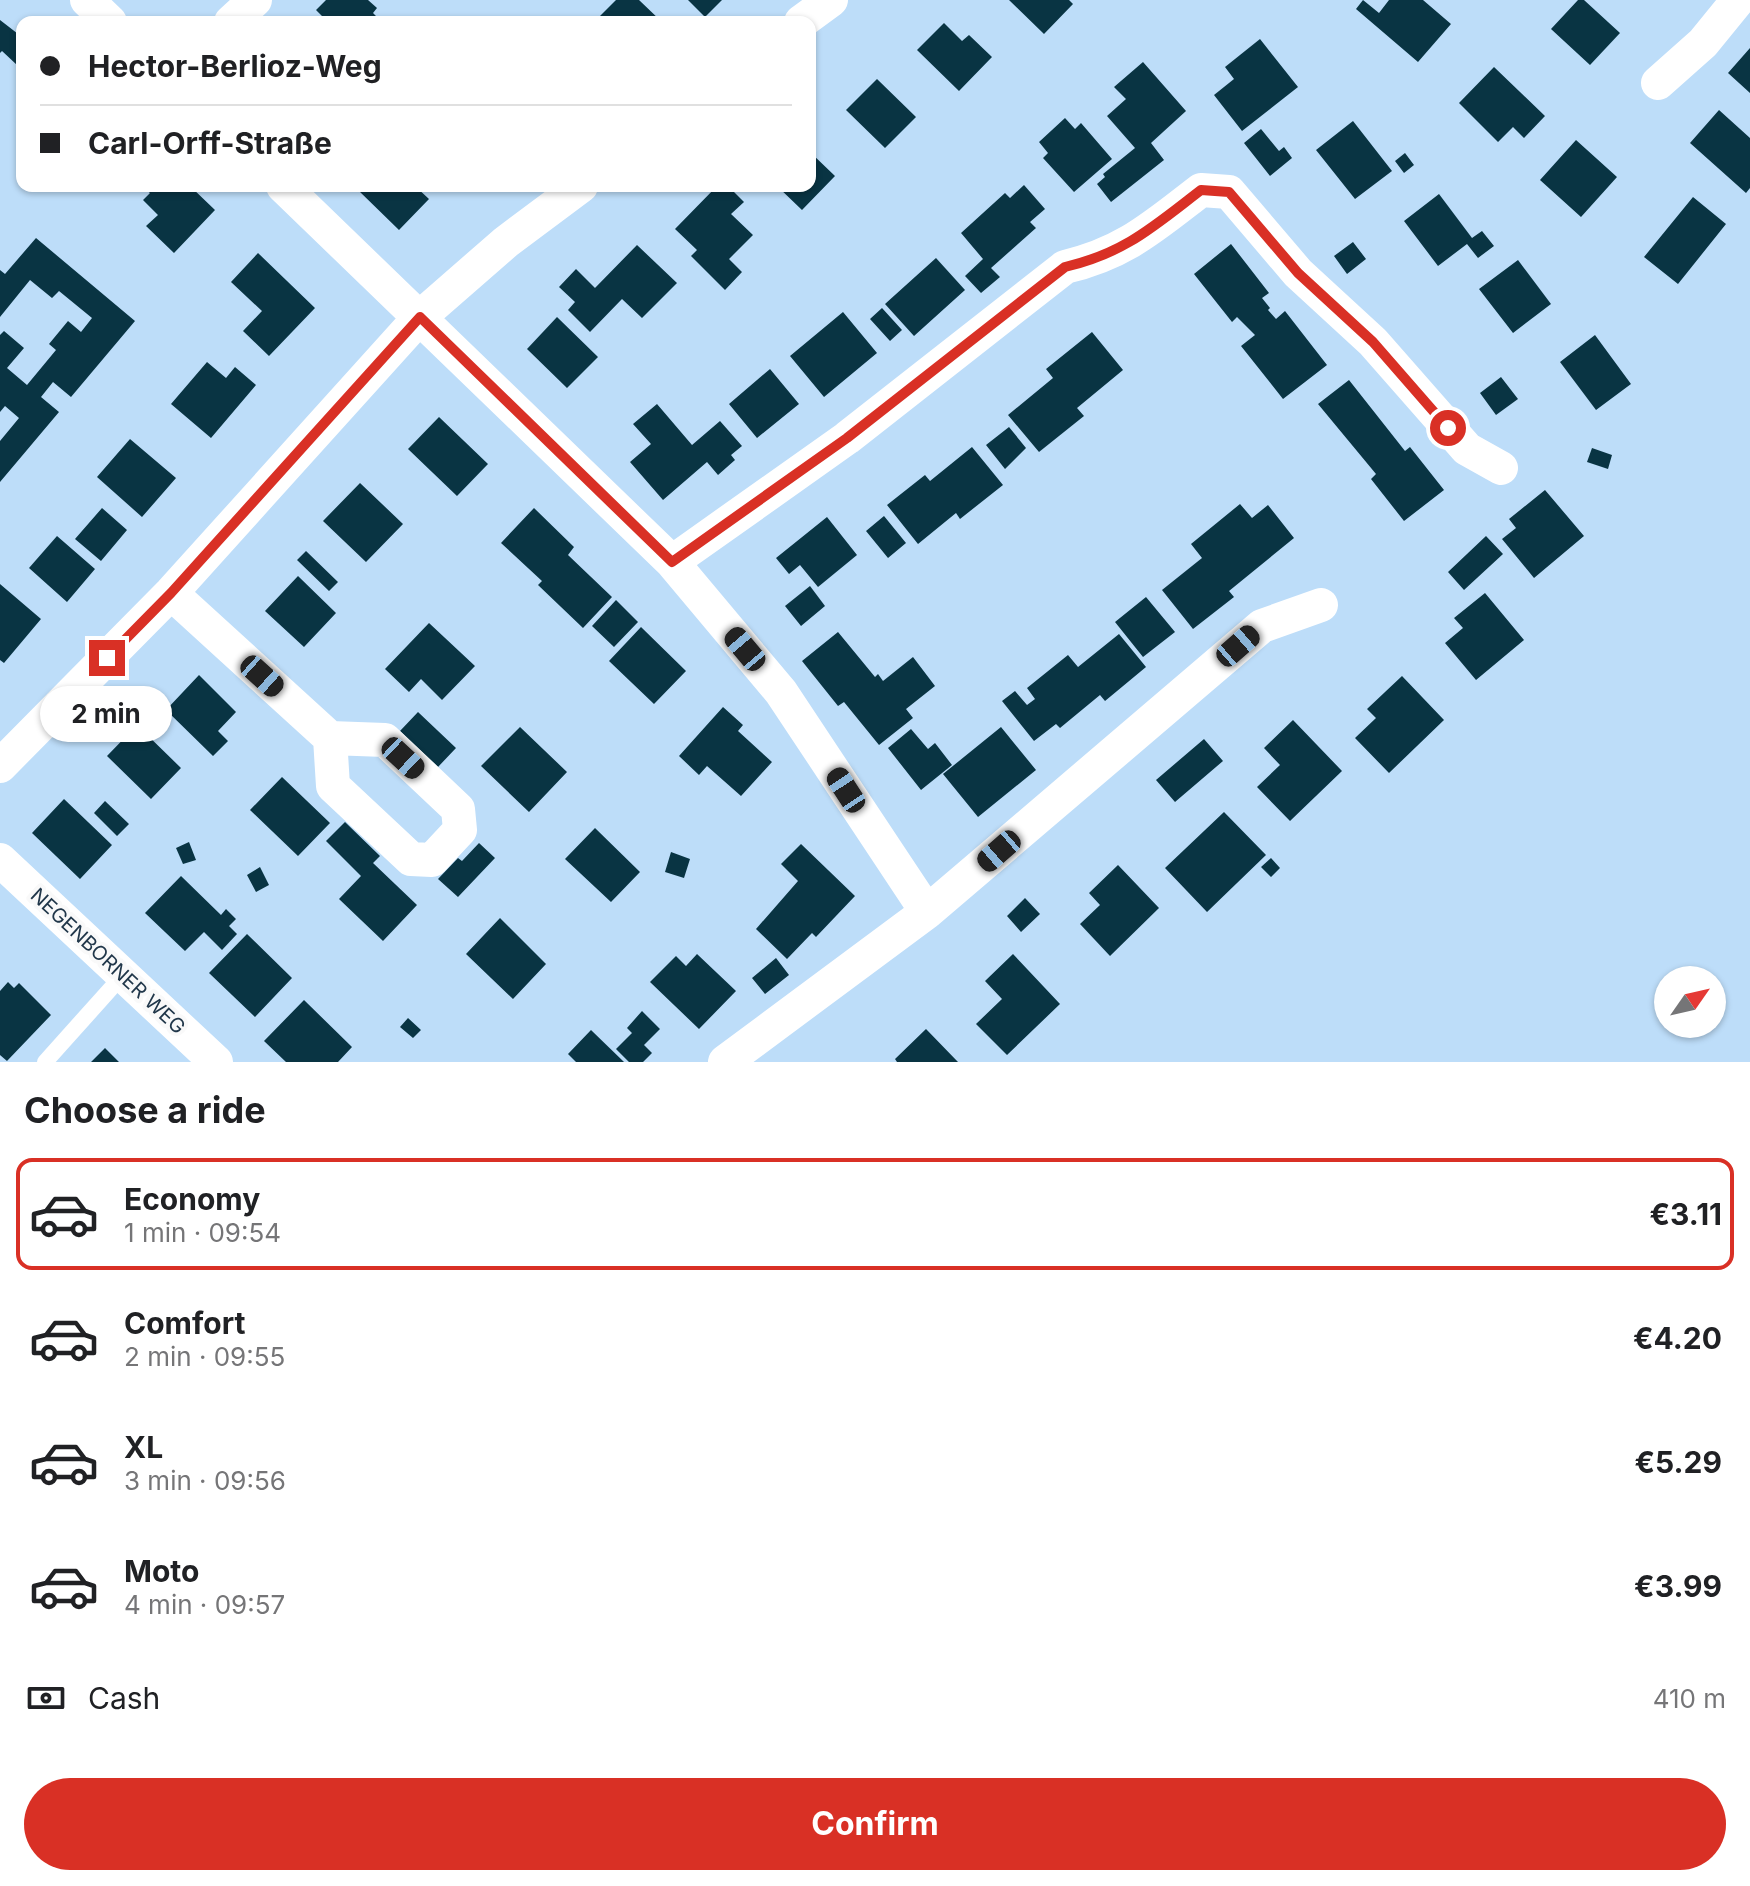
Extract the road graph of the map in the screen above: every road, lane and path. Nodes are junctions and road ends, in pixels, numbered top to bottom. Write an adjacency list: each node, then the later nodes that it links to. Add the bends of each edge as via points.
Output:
1 (87, 0): 5 (street)
2 (255, 0): 6 (street)
3 (831, 0): 7 (street)
4 (1738, 0): 8 (street, via 1703,43)
5 (104, 16)
6 (238, 16)
7 (809, 16)
8 (1658, 83)
9 (289, 192): 11 (street)
10 (573, 192): 11 (street)
11 (420, 317): 13 (street); 14 (street)
12 (1501, 468): 13 (street, via 1467,449 1373,342 1298,273 1229,192 1201,190 1128,246 1065,267 847,438)
13 (672, 562): 19 (street, via 781,692)
14 (171, 593): 16 (street); 17 (street)
15 (1321, 605): 19 (street, via 1262,626)
16 (330, 738)
17 (0, 766)
18 (0, 860): 20 (street, NEGENBORNER WEG)
19 (927, 912): 23 (street)
20 (123, 975): 21 (lane); 22 (street, NEGENBORNER WEG)
21 (45, 1062)
22 (216, 1062)
23 (725, 1062)

